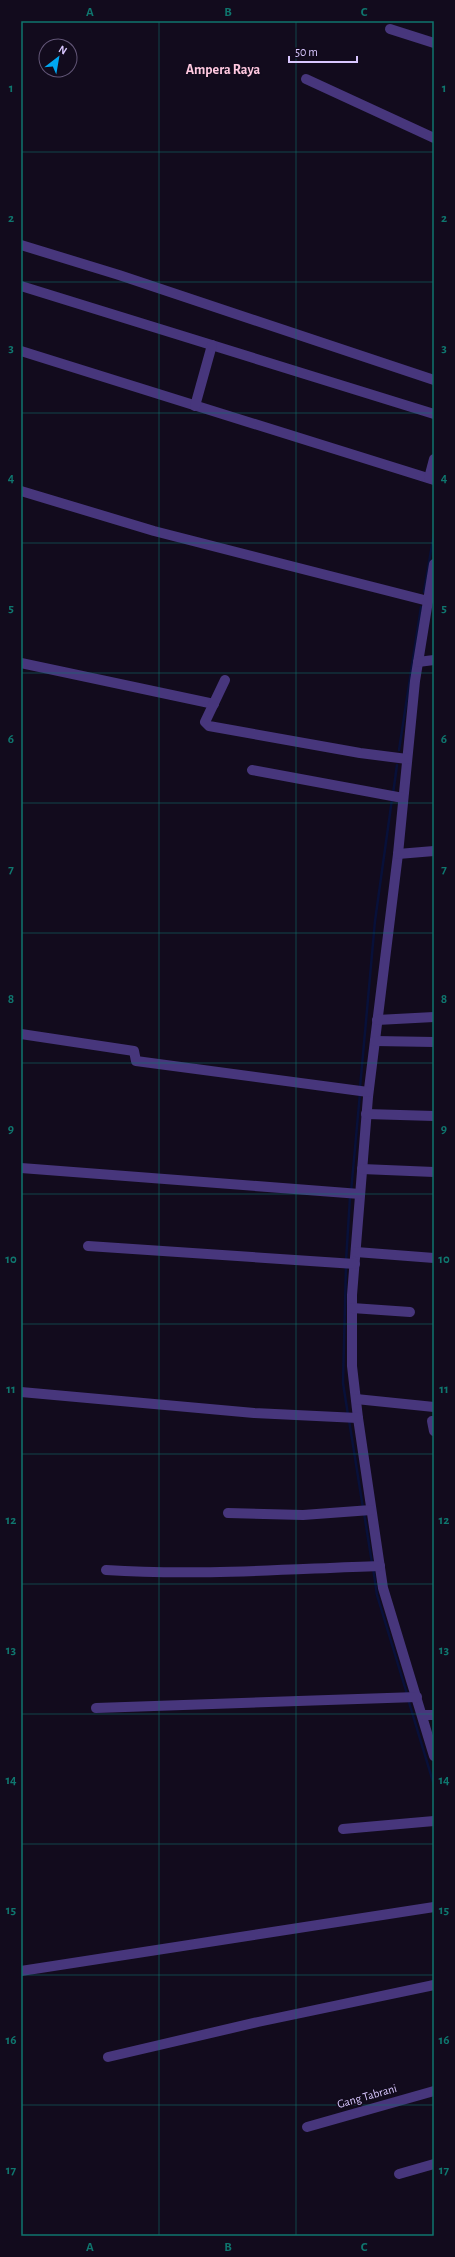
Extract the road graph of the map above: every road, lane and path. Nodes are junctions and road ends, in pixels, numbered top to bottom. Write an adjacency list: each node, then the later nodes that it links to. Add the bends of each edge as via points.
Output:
1 (390, 29): 2 (street)
2 (434, 43)
3 (306, 79): 4 (street)
4 (434, 138)
5 (21, 244): 9 (street)
6 (21, 286): 7 (street)
7 (212, 345): 10 (street); 11 (street)
8 (21, 351): 10 (street)
9 (434, 380)
10 (195, 406): 13 (street)
11 (434, 414)
12 (434, 459): 13 (street)
13 (431, 479)
14 (21, 491): 17 (street, via 154,531)
15 (434, 564): 16 (street)
16 (432, 584): 17 (street)
17 (428, 601): 19 (street)
18 (434, 660): 19 (street)
19 (418, 662): 23 (street)
20 (21, 663): 22 (street)
21 (225, 680): 22 (street)
22 (214, 704): 23 (street, via 205,722 209,726)
23 (407, 759): 25 (street)
24 (252, 770): 25 (street)
25 (403, 798): 27 (street)
26 (434, 851): 27 (street)
27 (398, 854): 29 (street)
28 (434, 1017): 29 (street)
29 (377, 1020): 31 (street)
30 (21, 1034): 33 (street, via 134,1051 136,1061)
31 (375, 1041): 32 (street); 33 (street)
32 (434, 1042)
33 (368, 1092): 34 (street)
34 (366, 1114): 35 (street); 37 (street)
35 (434, 1116)
36 (21, 1168): 39 (street)
37 (362, 1169): 38 (street); 39 (street)
38 (434, 1172)
39 (360, 1194): 41 (street)
40 (88, 1246): 43 (street)
41 (356, 1252): 42 (street); 43 (street)
42 (434, 1258)
43 (355, 1264): 44 (street)
44 (352, 1308): 45 (street); 47 (street, via 352,1366)
45 (410, 1312)
46 (21, 1392): 49 (street, via 254,1413)
47 (356, 1399): 48 (street); 49 (street)
48 (434, 1406)
49 (358, 1418): 50 (street)
50 (371, 1510): 51 (street, via 303,1515); 52 (street)
51 (228, 1513)
52 (380, 1566): 53 (street, via 253,1572 158,1573); 54 (street, via 396,1634)
53 (106, 1570)
54 (417, 1697): 55 (street); 56 (street)
55 (96, 1708)
56 (423, 1715): 57 (street); 58 (street)
57 (434, 1715)
58 (434, 1756)
59 (434, 1821): 60 (street)
60 (343, 1829)
61 (434, 1907): 62 (street)
62 (21, 1971)
63 (434, 1985): 64 (street)
64 (108, 2057)
65 (434, 2091): 66 (street, Gang Tabrani)
66 (307, 2127)
67 (434, 2164): 68 (street)
68 (400, 2174)

